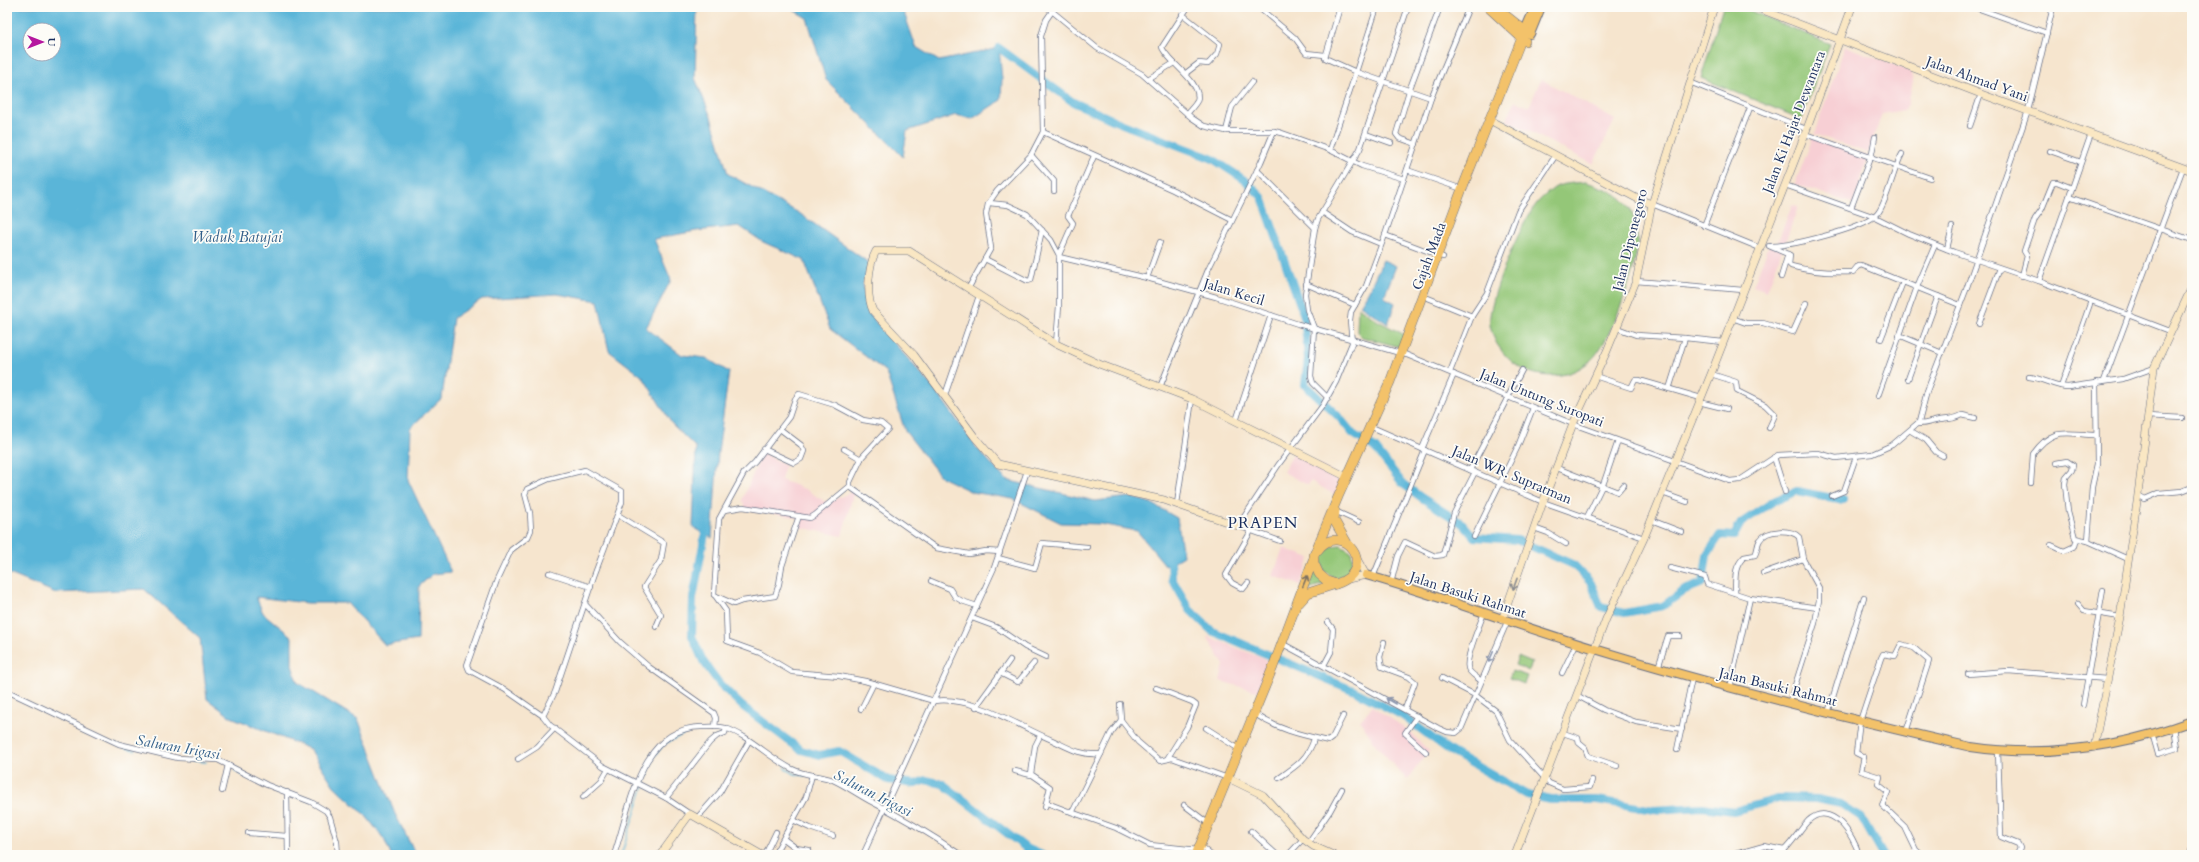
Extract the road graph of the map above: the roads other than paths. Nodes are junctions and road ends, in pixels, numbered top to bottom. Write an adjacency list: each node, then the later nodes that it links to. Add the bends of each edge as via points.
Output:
1 (1188, 7): 18 (street)
2 (1258, 7): 22 (street, via 1294,38 1306,53)
3 (1340, 7): 22 (street)
4 (1377, 7): 24 (street)
5 (1408, 7): 28 (street)
6 (1440, 7): 30 (street)
7 (1469, 7): 32 (street)
8 (1488, 7): 20 (highway)
9 (1495, 7): 20 (highway)
10 (1534, 7): 20 (main road, Gajah Mada)
11 (1541, 7): 20 (main road, Gajah Mada)
12 (1714, 7): 29 (street, Jalan Diponegoro)
13 (1755, 7): 21 (street, Jalan Ahmad Yani)
14 (1852, 7): 21 (street, Jalan Ki Hajar Dewantara)
15 (1974, 7): 19 (street)
16 (2053, 7): 19 (street)
17 (1051, 8): 26 (street, via 1097,48); 40 (street, via 1042,31)
18 (1182, 14): 23 (street, via 1162,47); 25 (street, via 1220,44 1217,54 1208,64 1200,62)
19 (2047, 33): 34 (street)
20 (1526, 36): 36 (highway, Gajah Mada); 65 (highway, Gajah Mada)
21 (1838, 40): 31 (street, Jalan Ahmad Yani); 41 (street, Jalan Ki Hajar Dewantara)
22 (1325, 55): 24 (street, via 1327,60)
23 (1174, 63): 25 (street); 26 (street)
24 (1356, 72): 28 (street); 47 (street)
25 (1186, 73): 35 (street, via 1197,97 1196,103)
26 (1148, 79): 35 (street)
27 (1252, 82): 38 (street, via 1232,107)
28 (1383, 82): 30 (street); 42 (street)
29 (1692, 82): 33 (street); 69 (street, Jalan Diponegoro)
30 (1409, 91): 32 (street); 46 (street, via 1396,135)
31 (1981, 94): 34 (street, Jalan Ahmad Yani); 37 (street)
32 (1431, 98): 46 (street)
33 (1750, 108): 41 (street); 74 (street)
34 (2028, 111): 43 (street, Jalan Ahmad Yani); 91 (street)
35 (1187, 114): 38 (street, via 1204,126)
36 (1495, 123): 51 (street); 89 (highway, Gajah Mada)
37 (1970, 126)
38 (1226, 131): 39 (street)
39 (1274, 131): 47 (street); 58 (street)
40 (1043, 132): 50 (street); 52 (street)
41 (1806, 132): 53 (street); 63 (street, Jalan Ki Hajar Dewantara)
42 (1366, 134): 45 (street); 54 (street)
43 (2091, 134): 55 (street); 57 (street, Jalan Ahmad Yani)
44 (1875, 137): 53 (street)
45 (1391, 143)
46 (1416, 144): 59 (street)
47 (1330, 150): 54 (street)
48 (2050, 152): 55 (street)
49 (1902, 154): 56 (street)
50 (1031, 155): 66 (street, via 1054,181); 68 (street)
51 (1556, 155): 69 (street); 114 (street, via 1518,211 1487,293)
52 (1094, 156): 73 (street, via 1173,190); 88 (street, via 1068,216 1074,223)
53 (1870, 158): 56 (street); 70 (street)
54 (1353, 162): 62 (street); 71 (street)
55 (2081, 162): 64 (street)
56 (1895, 165): 61 (street); 72 (street, via 1882,206)
57 (2183, 168): 60 (street, Jalan Ahmad Yani); 77 (street)
58 (1257, 170): 73 (street); 75 (street)
59 (1407, 170): 62 (street); 65 (street)
60 (2192, 171)
61 (1930, 178)
62 (1404, 179): 79 (street)
63 (1785, 185): 70 (street); 84 (street, Jalan Ki Hajar Dewantara)
64 (2072, 188): 67 (street); 93 (street, via 2053,182 2042,209 2034,219 2027,240 2024,252 2027,257)
65 (1462, 189): 89 (highway, Gajah Mada)
66 (1054, 191)
67 (2069, 197): 77 (street); 97 (street)
68 (988, 203): 78 (street, via 1014,207 1027,214); 90 (street, via 986,214 991,246)
69 (1652, 204): 74 (street); 96 (street, Jalan Diponegoro)
70 (1851, 208): 72 (street)
71 (1322, 212): 75 (street); 82 (street, via 1352,232)
72 (1875, 217): 83 (street); 85 (street, via 1847,229 1804,241)
73 (1232, 220): 104 (street)
74 (1704, 226): 84 (street)
75 (1315, 228): 99 (street)
76 (1952, 228): 86 (street)
77 (2161, 229): 80 (street); 112 (street)
78 (1042, 230): 88 (street, via 1051,240); 90 (street, via 1031,280 1028,281)
79 (1385, 235): 82 (street); 89 (street)
80 (2192, 240)
81 (1160, 242): 95 (street)
82 (1382, 244): 110 (street, via 1366,286)
83 (1935, 245): 86 (street); 100 (street)
84 (1760, 246): 85 (street); 103 (street, Jalan Ki Hajar Dewantara)
85 (1769, 246): 87 (street)
86 (1947, 249): 91 (street)
87 (1788, 254): 94 (street); 98 (street, via 1791,256 1789,265 1804,270 1852,272 1862,265)
88 (1059, 256): 95 (street, Jalan Kecil); 125 (street)
89 (1440, 256): 107 (highway, Gajah Mada); 128 (highway, Gajah Mada)
90 (986, 259): 102 (street)
91 (1976, 260): 92 (street); 111 (street)
92 (2000, 268): 93 (street); 116 (street)
93 (2022, 276): 97 (street)
94 (1781, 277)
95 (1147, 278): 104 (street, Jalan Kecil)
96 (1636, 281): 103 (street); 118 (street, Jalan Diponegoro)
97 (2039, 281): 108 (street)
98 (1903, 282): 100 (street); 123 (street)
99 (1306, 284): 110 (street); 117 (street, via 1307,310)
100 (1917, 287): 106 (street); 120 (street)
101 (2192, 287): 119 (street)
102 (968, 289): 105 (street); 141 (street, via 908,250 877,250 873,256 870,279 872,309 914,355)
103 (1743, 290): 115 (street, Jalan Ki Hajar Dewantara)
104 (1198, 292): 113 (street, Jalan Kecil); 139 (street)
105 (979, 296): 125 (street); 141 (street)
106 (1938, 296): 111 (street); 126 (street)
107 (1428, 298): 114 (street); 128 (highway, Gajah Mada)
108 (2091, 301): 112 (street); 138 (street)
109 (1806, 303): 115 (street, via 1793,332 1763,323 1746,323)
110 (1355, 305): 122 (street, via 1350,316)
111 (1960, 305): 127 (street)
112 (2128, 314): 119 (street); 136 (street)
113 (1270, 315): 117 (street, Jalan Kecil); 152 (street)
114 (1472, 316): 131 (street)
115 (1732, 318): 124 (street, Jalan Ki Hajar Dewantara)
116 (1979, 324)
117 (1312, 328): 122 (street, Jalan Kecil); 145 (street, via 1311,379)
118 (1617, 328): 121 (street, via 1634,334); 133 (street, Jalan Diponegoro)
119 (2170, 331): 129 (street)
120 (1900, 335): 126 (street); 142 (street)
121 (1686, 338): 124 (street); 140 (street)
122 (1352, 339): 128 (street, Jalan Kecil); 145 (street, via 1346,359)
123 (1881, 339)
124 (1722, 342): 132 (street, Jalan Ki Hajar Dewantara)
125 (1056, 344): 139 (street, via 1099,364)
126 (1920, 344): 127 (street); 135 (street)
127 (1942, 353): 154 (street, via 1927,391)
128 (1404, 354): 131 (street, Jalan Untung Suropati); 158 (highway, Gajah Mada)
129 (2154, 368): 136 (street, via 2131,377); 149 (street)
130 (1522, 370): 143 (street)
131 (1452, 373): 143 (street, Jalan Untung Suropati); 165 (street)
132 (1711, 374): 146 (street, Jalan Ki Hajar Dewantara); 155 (street, via 1736,382 1737,391 1755,398 1770,409 1774,416)
133 (1595, 376): 140 (street, via 1629,388 1632,388 1637,380); 153 (street, Jalan Diponegoro)
134 (2029, 377): 138 (street)
135 (1908, 379)
136 (2104, 381): 137 (street)
137 (2096, 382): 138 (street); 159 (street)
138 (2061, 386)
139 (1160, 387): 144 (street)
140 (1669, 389): 146 (street)
141 (945, 395): 173 (street, via 995,462)
142 (1878, 396)
143 (1508, 398): 147 (street, Jalan Untung Suropati); 174 (street)
144 (1192, 399): 152 (street); 188 (street)
145 (1327, 399): 162 (street)
146 (1700, 400): 148 (street); 170 (street, Jalan Ki Hajar Dewantara)
147 (1533, 408): 153 (street, Jalan Untung Suropati); 176 (street)
148 (1727, 409)
149 (2147, 416): 151 (street); 184 (street)
150 (1975, 418): 154 (street, via 1962,416 1956,419 1941,419 1932,424)
151 (2182, 418)
152 (1236, 421): 162 (street)
153 (1573, 424): 160 (street, Jalan Untung Suropati); 172 (street, Jalan Diponegoro)
154 (1918, 424): 157 (street)
155 (1769, 428)
156 (780, 429): 163 (street); 163 (street, via 801,444 804,451 801,459 794,463); 169 (street, via 789,417 798,395 831,403 863,420 881,423 888,429)
157 (1911, 431): 166 (street, via 1926,440); 168 (street, via 1886,449)
158 (1371, 433): 161 (highway, Gajah Mada); 165 (street, Jalan WR. Supratman)
159 (2095, 435): 177 (street, via 2053,435 2033,454); 204 (street, via 2097,464 2091,491)
160 (1618, 441): 170 (street, Jalan Untung Suropati); 180 (street)
161 (1364, 446): 175 (highway); 190 (highway)
162 (1291, 448): 175 (street); 196 (street)
163 (764, 449): 189 (street, via 744,473)
164 (844, 449): 169 (street)
165 (1423, 449): 174 (street, Jalan WR. Supratman); 219 (street)
166 (1943, 456)
167 (1774, 457): 168 (street, via 1818,453 1836,458); 170 (street, Jalan Untung Suropati, via 1757,470 1734,482); 182 (street)
168 (1856, 457): 185 (street, via 1844,491)
169 (860, 459): 179 (street)
170 (1674, 462): 183 (street, Jalan Ki Hajar Dewantara)
171 (2056, 463): 202 (street, via 2067,461 2073,466 2065,484 2069,519)
172 (1557, 468): 180 (street); 186 (street, Jalan Diponegoro)
173 (1027, 471): 188 (street); 210 (street)
174 (1472, 471): 176 (street, Jalan WR. Supratman); 222 (street, via 1450,521 1445,549 1440,556 1404,542)
175 (1347, 477): 209 (highway)
176 (1500, 483): 186 (street, Jalan WR. Supratman); 200 (street)
177 (2031, 483)
178 (1624, 485): 180 (street, via 1619,492)
179 (850, 486): 192 (street, via 813,517); 210 (street, via 936,548 969,554)
180 (1602, 487): 193 (street)
181 (2192, 487): 184 (street, via 2182,492 2159,493 2145,499)
182 (1785, 492)
183 (1662, 493): 187 (street); 194 (street, Jalan Ki Hajar Dewantara)
184 (2138, 495): 215 (street)
185 (1832, 496)
186 (1543, 502): 193 (street, Jalan WR. Supratman); 197 (street, Jalan Diponegoro)
187 (1687, 502)
188 (1177, 504): 196 (street)
189 (725, 510): 192 (street, via 743,507); 228 (street, via 719,519 717,532)
190 (1335, 511): 195 (street); 205 (highway, via 1334,520)
191 (618, 515): 225 (street); 241 (street, via 664,543 661,560 644,587 660,615); 276 (street, via 622,491 585,470 549,479 529,487 526,492 531,530 528,536 511,550 497,580 467,665 469,670 504,689)
192 (799, 516): 228 (street, via 775,596 742,600 734,604)
193 (1587, 517): 201 (street, Jalan WR. Supratman)
194 (1651, 520): 199 (street); 201 (street, Jalan Ki Hajar Dewantara)
195 (1359, 522)
196 (1238, 526): 198 (street)
197 (1534, 528): 206 (street); 239 (street, Jalan Diponegoro, one-way to 239)
198 (1251, 531): 203 (street); 223 (street, via 1226,574 1232,583 1243,589)
199 (1682, 532)
200 (1474, 536)
201 (1644, 538): 246 (street, Jalan Ki Hajar Dewantara)
202 (2077, 539): 204 (street); 207 (street, via 2076,546 2064,551)
203 (1280, 541)
204 (2088, 541): 215 (street)
205 (1347, 543): 209 (highway, via 1331,540); 212 (highway)
206 (1566, 544)
207 (2051, 545)
208 (1087, 547): 211 (street, via 1042,542 1035,568)
209 (1318, 550): 213 (highway)
210 (1000, 552): 211 (street)
211 (998, 558): 233 (street)
212 (1356, 558): 219 (street); 220 (highway, via 1355,570)
213 (1314, 559): 224 (highway, via 1318,574); 245 (highway, one-way to 213)
214 (1803, 559): 218 (street); 227 (street, via 1797,535 1780,532 1765,535 1759,541 1755,555 1744,557 1737,566 1734,577); 234 (street, via 1819,588)
215 (2128, 559): 237 (street)
216 (1670, 568): 227 (street, via 1699,574 1705,577 1707,584)
217 (549, 573): 225 (street)
218 (1763, 573)
219 (1370, 576): 220 (street); 222 (main road, Jalan Basuki Rahmat)
220 (1348, 579): 224 (highway)
221 (930, 581): 233 (street, via 950,589 955,597 962,601)
222 (1391, 582): 235 (main road, Jalan Basuki Rahmat)
223 (1248, 583)
224 (1336, 584): 245 (highway, via 1303,597)
225 (591, 587): 231 (street)
226 (2103, 590): 236 (street)
227 (1735, 593): 230 (street)
228 (714, 595): 261 (street, via 726,611 728,642 760,653 792,672 839,676)
229 (1864, 597): 274 (street)
230 (1750, 598): 234 (street); 263 (street)
231 (585, 604): 276 (street, via 557,687); 282 (street, via 620,642 643,662 714,713)
232 (2078, 604): 236 (street, via 2083,611)
233 (977, 606): 238 (street)
234 (1818, 608): 269 (street)
235 (1484, 613): 239 (main road, Jalan Basuki Rahmat); 260 (street, via 1467,665 1469,671)
236 (2100, 613): 237 (street); 258 (street)
237 (2120, 617): 259 (street)
238 (972, 618): 247 (street, via 996,627 1025,647); 267 (street)
239 (1505, 621): 244 (main road, Jalan Basuki Rahmat); 260 (street, one-way to 260)
240 (1328, 622): 250 (street, via 1333,629 1331,652)
241 (656, 627)
242 (1680, 636): 252 (street, via 1668,636)
243 (1384, 642): 273 (street, via 1380,657 1382,667 1409,677 1415,682)
244 (1576, 644): 246 (main road, Jalan Basuki Rahmat); 254 (street)
245 (1280, 649): 250 (street); 251 (highway)
246 (1593, 649): 252 (main road, Jalan Basuki Rahmat); 266 (street, Jalan Ki Hajar Dewantara)
247 (1046, 657)
248 (1010, 660): 253 (street)
249 (1034, 663): 253 (street, via 1018,682)
250 (1324, 665): 273 (street, one-way to 250)
251 (1273, 667): 275 (highway); 295 (highway)
252 (1658, 668): 257 (main road, Jalan Basuki Rahmat)
253 (1000, 673): 271 (street)
254 (1562, 673)
255 (1968, 674): 258 (street, via 2008,671)
256 (1442, 678): 265 (street)
257 (1692, 678): 263 (main road, Jalan Basuki Rahmat); 286 (street)
258 (2087, 678): 259 (street); 270 (street)
259 (2107, 680): 294 (street)
260 (1481, 681): 265 (street)
261 (874, 683): 267 (street); 272 (street)
262 (1156, 688): 301 (street, via 1196,705 1187,727)
263 (1730, 688): 269 (main road, Jalan Basuki Rahmat)
264 (7, 690): 302 (street, via 125,746 185,759 215,759)
265 (1475, 695): 278 (street, via 1456,733 1447,732); 310 (street, via 1496,711 1510,740)
266 (1578, 696): 286 (street, via 1604,710 1636,722); 290 (street, Jalan Ki Hajar Dewantara)
267 (934, 701): 271 (street, via 951,701); 319 (street)
268 (1120, 704): 279 (street)
269 (1789, 704): 274 (main road, Jalan Basuki Rahmat)
270 (2083, 705)
271 (976, 707): 291 (street, via 995,713)
272 (861, 709)
273 (1405, 709): 278 (street)
274 (1828, 713): 280 (main road, Jalan Basuki Rahmat)
275 (1255, 714): 292 (street, via 1278,727); 308 (highway)
276 (543, 716): 284 (street)
277 (1343, 716): 292 (street, via 1330,740)
278 (1417, 716): 298 (street, via 1406,731 1407,735)
279 (1121, 720): 299 (street, via 1111,733); 301 (street, via 1138,742 1159,761 1164,762)
280 (1860, 721): 288 (main road, Jalan Basuki Rahmat); 288 (street, via 1880,658 1886,654 1895,656 1900,644 1903,644 1914,648 1929,661); 350 (street, via 1856,752 1864,757 1861,770 1880,777 1878,784 1888,792 1882,805 1904,827 1916,850)
281 (2192, 721): 283 (main road, Jalan Basuki Rahmat)
282 (715, 727): 287 (street); 312 (street, via 685,729 663,741 650,756)
283 (2174, 727): 289 (main road, Jalan Basuki Rahmat); 289 (street, via 2177,748 2165,753 2158,754)
284 (555, 728): 300 (street, via 537,747); 304 (street)
285 (1206, 728): 295 (street)
286 (1682, 729): 296 (street)
287 (725, 730): 293 (street); 317 (street, via 710,742)
288 (1906, 732): 297 (main road, Jalan Basuki Rahmat)
289 (2152, 733): 294 (main road, Jalan Basuki Rahmat)
290 (1563, 734): 303 (street, via 1579,738 1588,756); 310 (street, Jalan Ki Hajar Dewantara)
291 (1040, 736): 299 (street, via 1080,753); 306 (street, via 1035,746)
292 (1314, 739): 309 (street, via 1301,763)
293 (748, 743): 307 (street, via 792,769); 321 (street, via 720,792)
294 (2094, 747): 297 (main road, Jalan Basuki Rahmat, via 2041,752)
295 (1239, 749): 308 (highway)
296 (1677, 750)
297 (1998, 751): 351 (street, via 2001,837 2018,844 2020,848)
298 (1426, 752)
299 (1101, 754): 320 (street, via 1073,811)
300 (518, 759)
301 (1167, 759): 308 (street, via 1174,759)
302 (228, 766): 314 (street); 315 (street)
303 (1617, 766)
304 (608, 769): 312 (street); 316 (street, via 601,781)
305 (1015, 771): 306 (street)
306 (1031, 775): 320 (street, via 1050,787 1046,805)
307 (812, 777): 319 (street, via 831,779); 322 (street)
308 (1229, 778): 323 (highway); 330 (street, via 1263,796); 332 (highway)
309 (1279, 778)
310 (1545, 779): 311 (street, via 1556,787 1567,789 1588,788); 346 (street, Jalan Ki Hajar Dewantara)
311 (1592, 780)
312 (639, 785): 317 (street); 336 (street)
313 (1342, 789): 330 (street, via 1330,811)
314 (222, 791)
315 (287, 793): 327 (street); 335 (street, via 311,802 328,814 337,842)
316 (583, 797)
317 (666, 798): 321 (street)
318 (1184, 805): 323 (street)
319 (883, 810): 340 (street); 341 (street, via 940,840)
320 (1070, 812): 332 (street, via 1116,828 1150,845)
321 (693, 816): 337 (street); 338 (street)
322 (795, 821): 328 (street); 329 (street)
323 (1209, 824): 332 (highway)
324 (1251, 831): 343 (street)
325 (776, 832): 338 (street)
326 (248, 833): 327 (street)
327 (287, 836): 334 (street)
328 (833, 836)
329 (784, 839): 331 (street, via 796,848); 339 (street)
330 (1305, 841): 344 (street); 345 (street)
331 (808, 850)
332 (1199, 851): 342 (street)
333 (1784, 852): 347 (street, via 1764,846); 348 (street); 349 (street, via 1808,820 1818,815 1828,815 1839,821 1850,833)
334 (288, 855)
335 (338, 855)
336 (614, 855)
337 (660, 855)
338 (764, 855)
339 (774, 855)
340 (863, 855)
341 (961, 855)
342 (1210, 855)
343 (1277, 855)
344 (1288, 855)
345 (1333, 855)
346 (1515, 855)
347 (1732, 855)
348 (1765, 855)
349 (1859, 855)
350 (1922, 855)
351 (2017, 855)

